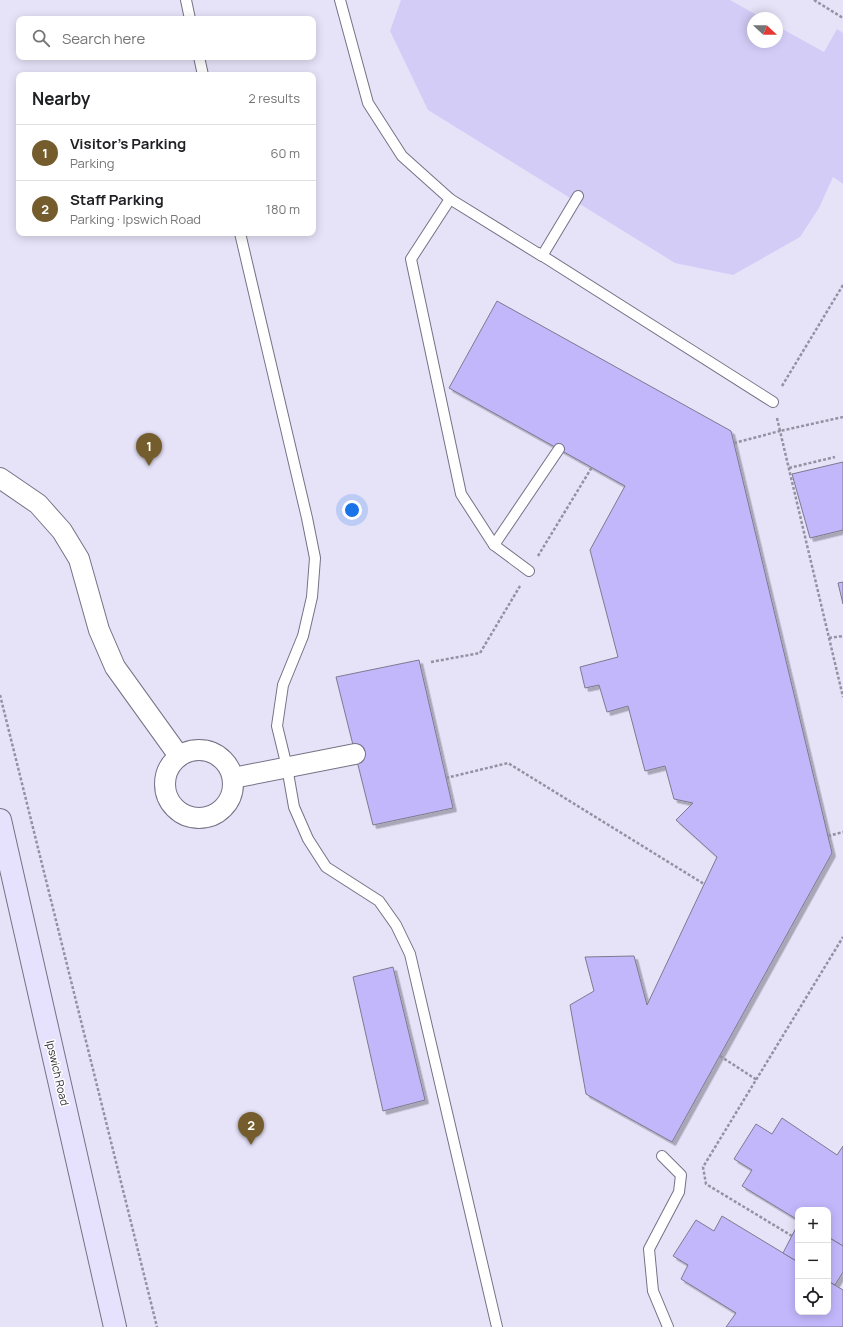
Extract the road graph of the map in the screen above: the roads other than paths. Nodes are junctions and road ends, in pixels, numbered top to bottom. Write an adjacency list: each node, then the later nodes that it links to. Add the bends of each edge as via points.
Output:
1 (186, 0): 3 (lane)
2 (340, 0): 7 (lane, via 368,103 402,156)
3 (189, 16)
4 (200, 60): 5 (lane)
5 (202, 72)
6 (578, 196): 9 (lane, via 542,256)
7 (450, 199): 9 (lane); 13 (lane, via 411,259 461,494)
8 (241, 236): 17 (lane, via 315,558 312,597 303,636 283,685 276,726)
9 (538, 253): 10 (lane)
10 (772, 402)
11 (559, 449): 13 (lane)
12 (0, 478): 16 (street, via 38,504 62,531 79,559 99,630 115,667)
13 (494, 545): 14 (lane)
14 (529, 571)
15 (355, 754): 17 (street)
16 (180, 756): 18 (street, via 190,750 214,752 224,759); 18 (street, via 169,767 166,792 171,803 188,816 200,818 219,811 228,803 233,790)
17 (287, 767): 18 (street); 22 (lane, via 294,807 311,844 326,867 379,901 396,925 410,954)
18 (233, 778)
19 (0, 820): 21 (street, Ipswich Road)
20 (662, 1156): 23 (lane, via 681,1175 679,1192 649,1249 653,1291)
21 (115, 1327)
22 (497, 1327)
23 (668, 1327)

